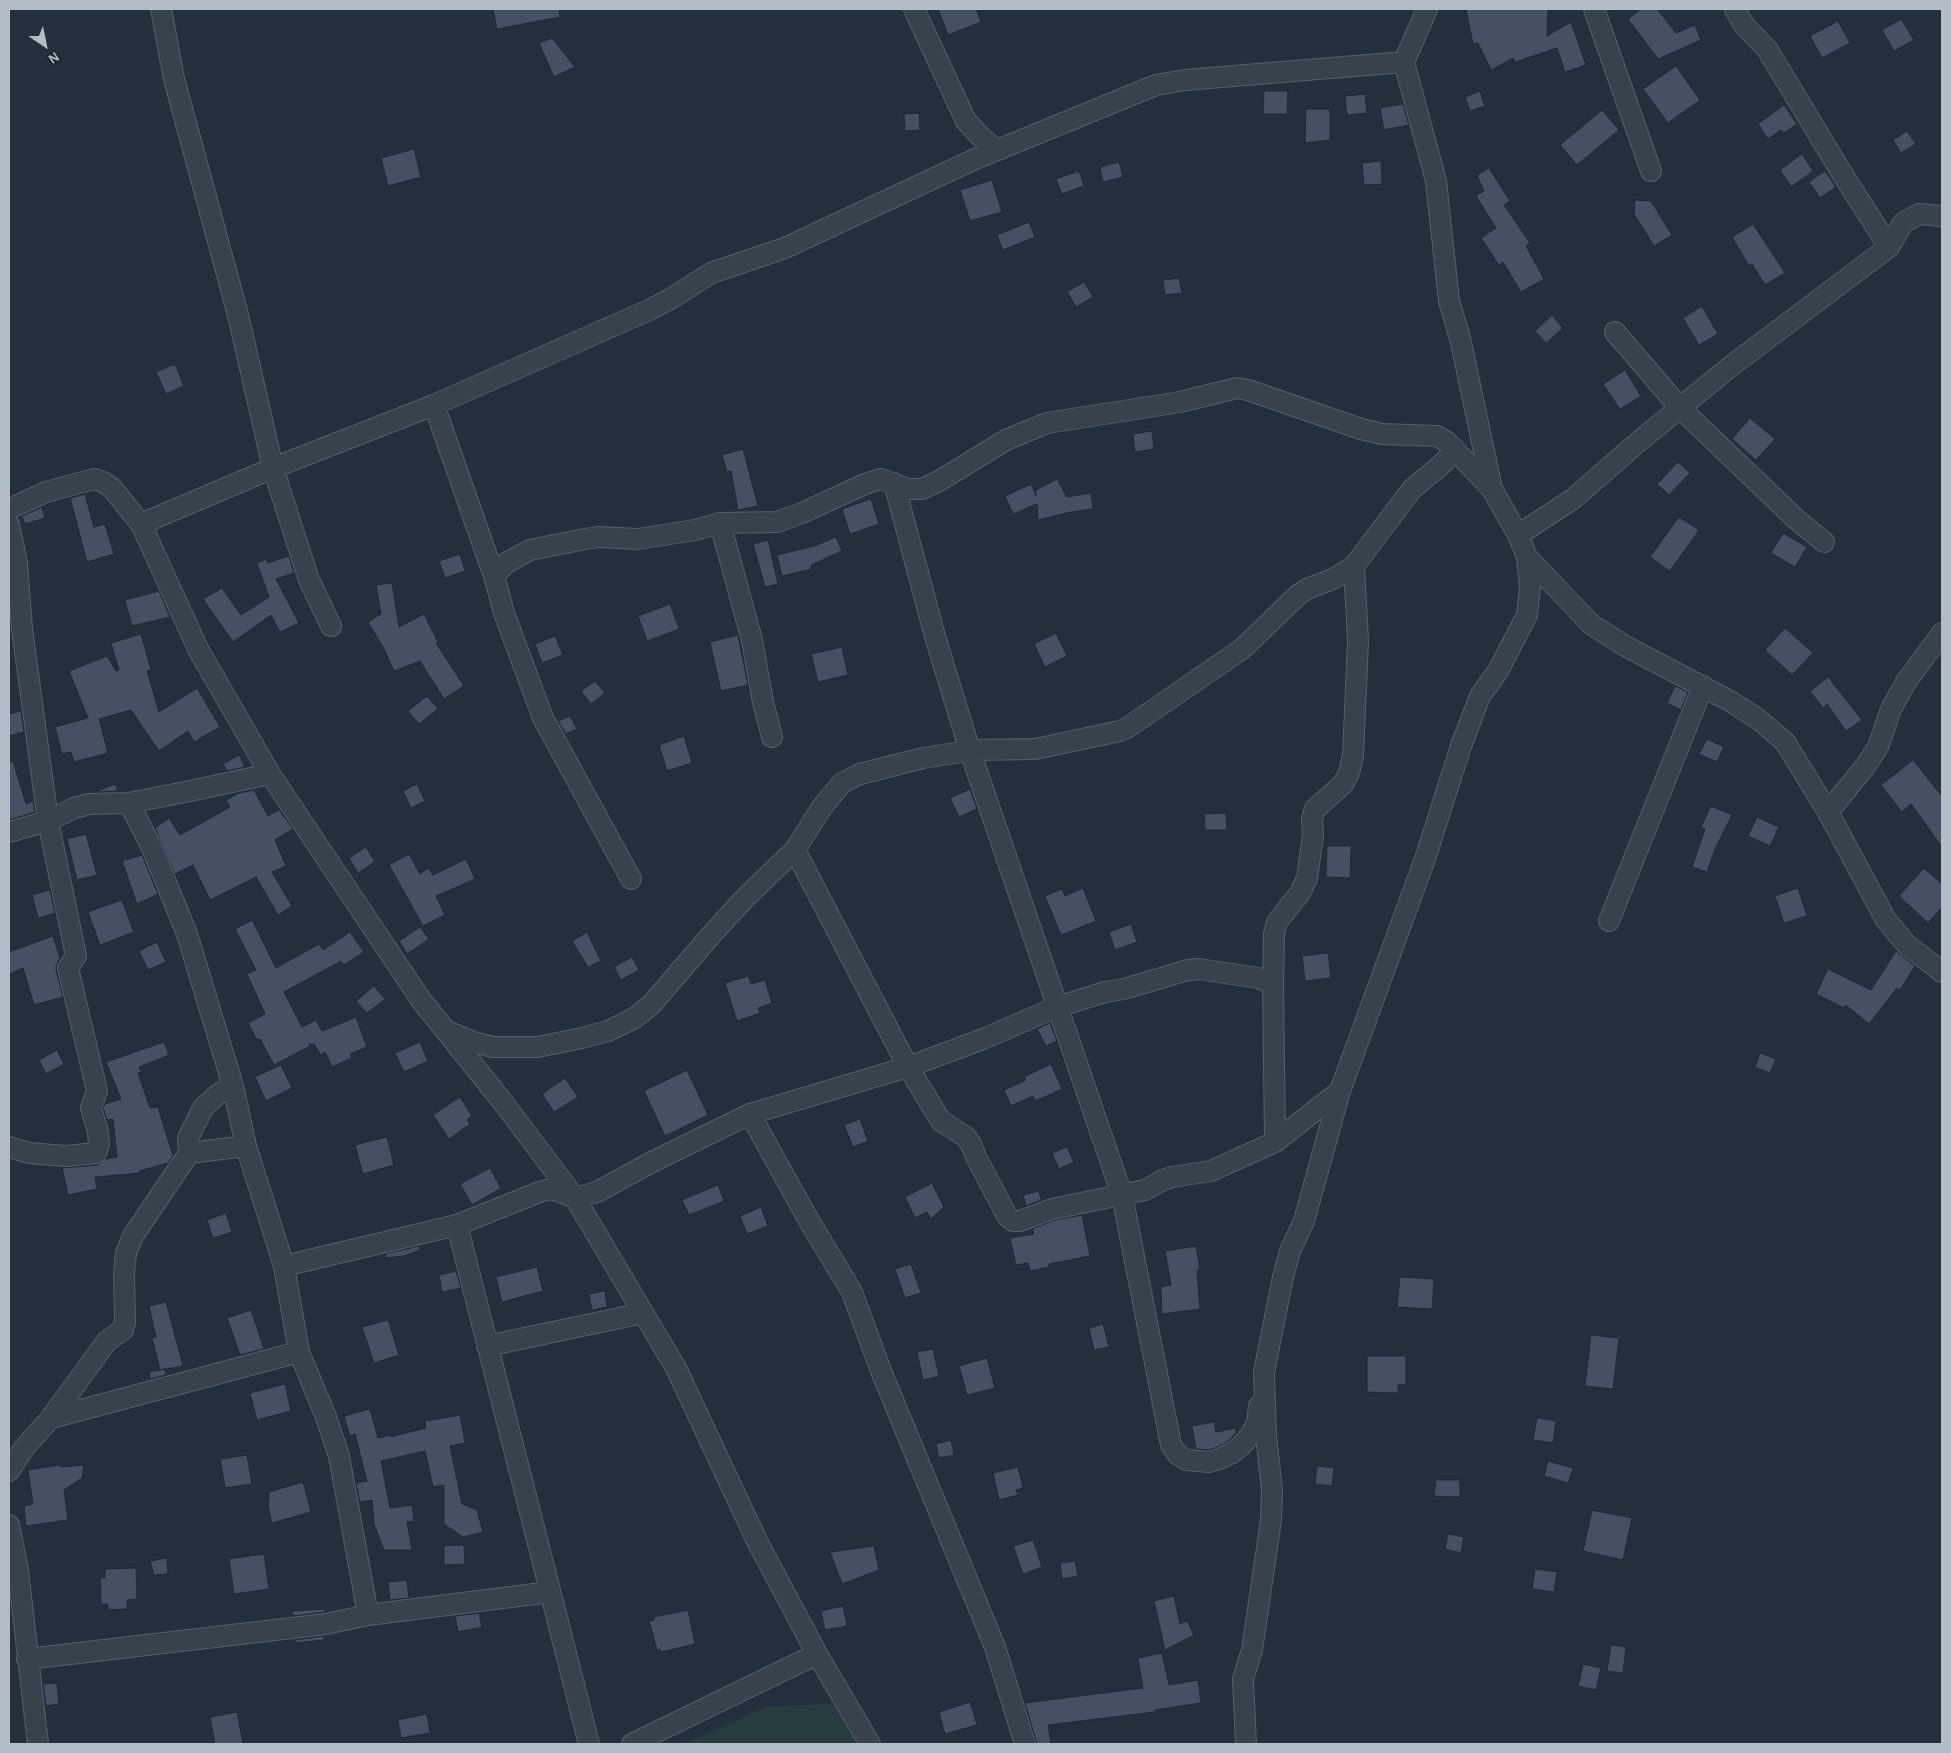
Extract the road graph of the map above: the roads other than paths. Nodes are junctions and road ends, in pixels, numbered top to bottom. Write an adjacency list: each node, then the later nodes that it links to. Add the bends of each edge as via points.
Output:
1 (161, 9): 15 (street, via 174,79 238,315)
2 (914, 9): 7 (street, via 966,122)
3 (1427, 9): 6 (street)
4 (1594, 9): 8 (street)
5 (1735, 9): 10 (street, via 1744,25 1767,49)
6 (1404, 62): 7 (street, via 1156,85); 17 (street, via 1436,181 1449,301)
7 (997, 150): 12 (street, via 785,248 711,273 649,310)
8 (1651, 171)
9 (1942, 216): 10 (street, via 1919,214 1902,223)
10 (1889, 247): 13 (street, via 1731,366)
11 (1615, 332): 13 (street)
12 (434, 405): 15 (street); 26 (street)
13 (1681, 409): 22 (street, via 1573,500); 23 (street, via 1790,514)
14 (1454, 448): 16 (street, via 1437,436 1382,434 1237,388 1180,402 1047,423 1006,440 922,489 908,490); 17 (street); 25 (street, via 1441,465 1412,488)
15 (273, 468): 20 (street); 27 (street, via 309,580)
16 (894, 483): 19 (street, via 881,479 865,484 777,522); 31 (street)
17 (1492, 489): 22 (street)
18 (9, 509): 20 (street, via 46,492 94,478 112,488)
19 (720, 523): 26 (street, via 658,538 598,537 530,550 506,564); 30 (street, via 752,640)
20 (141, 524): 32 (street, via 199,651)
21 (9, 525): 35 (street, via 17,563 22,629)
22 (1518, 535): 24 (street)
23 (1824, 542)
24 (1527, 557): 29 (street, via 1592,626 1627,648); 46 (street, via 1530,588 1526,615 1498,671 1480,696 1422,868)
25 (1354, 566): 31 (street, via 1335,578 1307,588 1242,649 1127,728 1035,749); 41 (street, via 1358,641 1353,756 1343,784 1315,810 1307,878 1300,893 1277,922 1274,934)
26 (494, 576): 38 (street, via 504,614 543,718)
27 (331, 626)
28 (1942, 633): 34 (street, via 1906,682 1891,709 1878,746 1864,768)
29 (1703, 686): 34 (street, via 1758,719 1785,742); 39 (street)
30 (772, 737)
31 (970, 751): 37 (street, via 860,774 842,783 822,807); 42 (street)
32 (270, 774): 33 (street); 43 (street, via 421,1000)
33 (129, 802): 35 (street, via 89,804); 45 (street, via 153,850 187,934)
34 (1828, 812): 40 (street, via 1886,920 1907,945)
35 (48, 822): 36 (street); 50 (street, via 76,956 68,968 97,1091 91,1108 99,1144 96,1153 65,1156 29,1153)
36 (9, 832)
37 (795, 850): 43 (street, via 718,927 651,1006 633,1019 608,1031 538,1046 493,1047); 44 (street)
38 (631, 879)
39 (1609, 921)
40 (1942, 972)
41 (1273, 984): 42 (street, via 1258,978 1188,970); 48 (street)
42 (1058, 1007): 44 (street); 52 (street)
43 (445, 1030): 53 (street)
44 (908, 1068): 47 (street); 52 (street, via 941,1121 966,1137 971,1144 1007,1216 1013,1221 1052,1209)
45 (233, 1086): 49 (street); 51 (street, via 218,1094 204,1108 188,1138)
46 (1340, 1092): 48 (street); 59 (street, via 1304,1221 1290,1251)
47 (750, 1114): 53 (street, via 597,1192); 71 (street, via 852,1292 881,1371 995,1647)
48 (1275, 1142): 52 (street, via 1211,1171 1172,1177 1145,1190)
49 (246, 1146): 51 (street); 55 (street)
50 (9, 1147)
51 (189, 1153): 60 (street, via 143,1218 126,1253 123,1330 108,1341)
52 (1122, 1195): 59 (street, via 1168,1435 1178,1455 1187,1460 1209,1462 1232,1453 1243,1444 1257,1423)
53 (575, 1198): 54 (street, via 552,1190 542,1192); 56 (street)
54 (457, 1225): 55 (street); 57 (street)
55 (284, 1266): 58 (street)
56 (643, 1313): 57 (street); 65 (street, via 676,1368 757,1541)
57 (487, 1346): 63 (street)
58 (299, 1352): 60 (street); 64 (street, via 339,1456)
59 (1264, 1372): 72 (street, via 1271,1520 1252,1650 1243,1679)
60 (51, 1418): 61 (street, via 24,1448)
61 (9, 1471)
62 (9, 1525): 66 (street, via 18,1570)
63 (550, 1592): 64 (street); 68 (street)
64 (368, 1615): 66 (street, via 326,1624)
65 (817, 1654): 69 (street); 70 (street)
66 (27, 1659): 67 (street)
67 (38, 1744)
68 (588, 1744)
69 (632, 1744)
70 (870, 1744)
71 (1025, 1744)
72 (1246, 1744)

